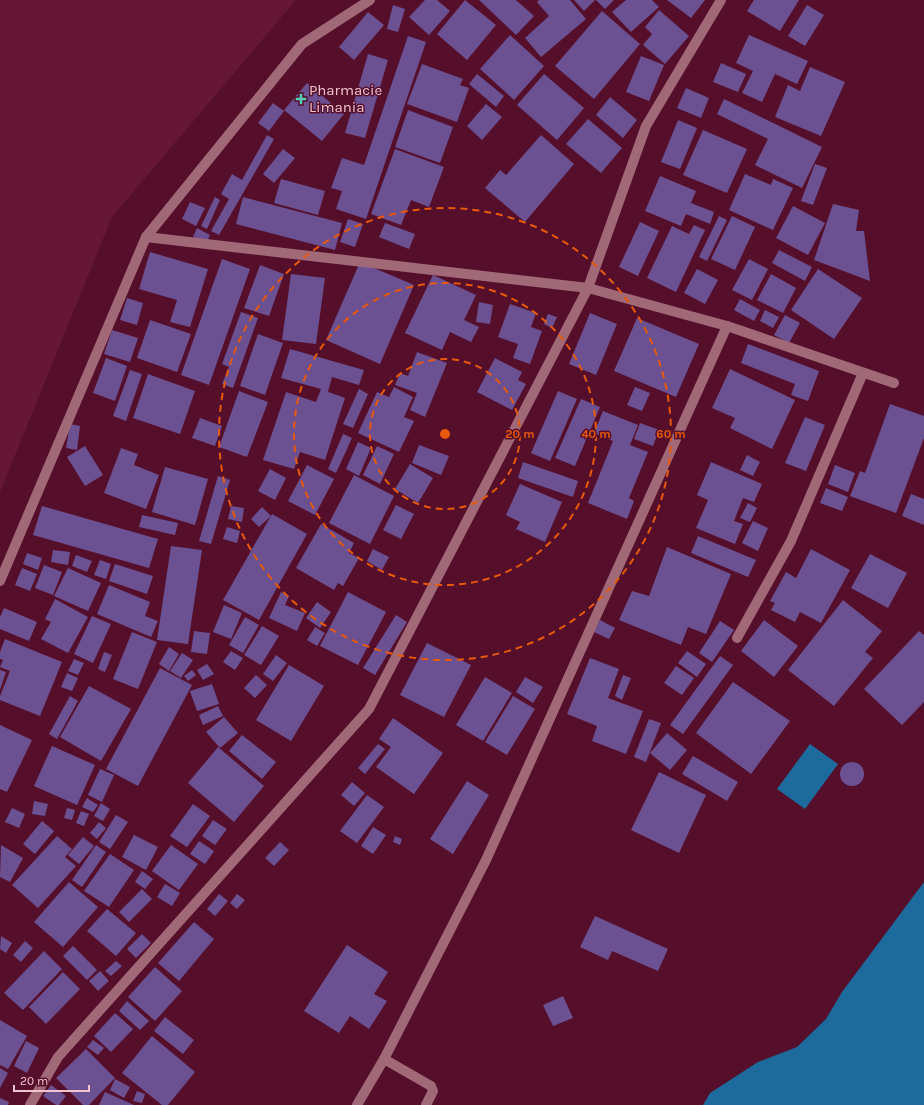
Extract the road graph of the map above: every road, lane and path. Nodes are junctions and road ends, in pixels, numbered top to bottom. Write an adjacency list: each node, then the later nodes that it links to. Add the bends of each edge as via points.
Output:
1 (370, 0): 3 (street, via 302,44)
2 (721, 0): 4 (street, via 646,126)
3 (146, 237): 4 (street); 8 (street)
4 (588, 288): 5 (street); 11 (street, via 369,709 58,1057)
5 (727, 326): 6 (street); 10 (street, via 486,860)
6 (863, 373): 7 (street); 9 (street, via 791,541)
7 (894, 383)
8 (0, 581)
9 (737, 638)
10 (384, 1059): 12 (street); 13 (street, via 431,1086 433,1091)
11 (30, 1105)
12 (357, 1105)
13 (426, 1105)

